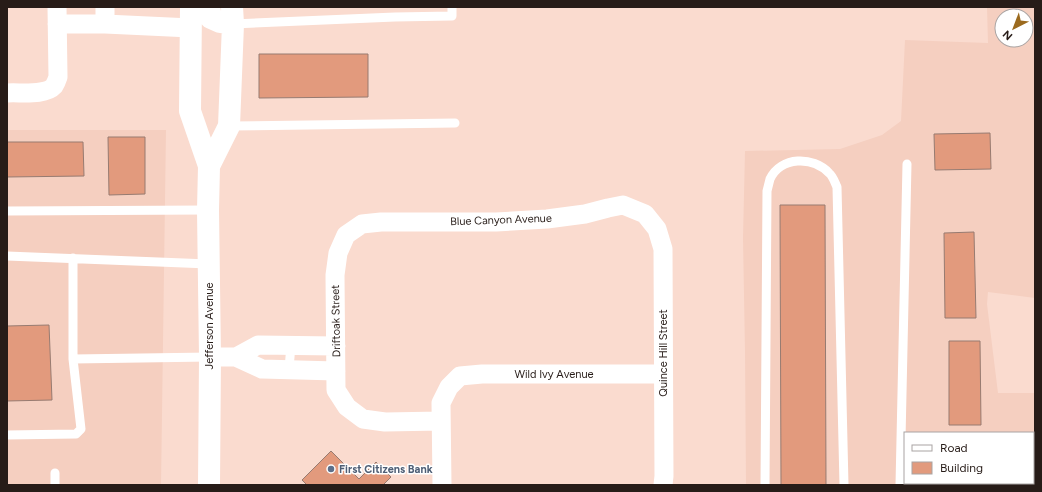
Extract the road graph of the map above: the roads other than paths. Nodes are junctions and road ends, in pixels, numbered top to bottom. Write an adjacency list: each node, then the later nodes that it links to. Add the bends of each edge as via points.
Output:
1 (209, 7): 4 (main road, via 211,18 220,22)
2 (452, 7): 4 (lane, via 452,16)
3 (57, 15): 5 (street); 7 (street, via 58,77 55,85 39,92)
4 (232, 15): 9 (main road, Jefferson Avenue)
5 (105, 16): 6 (street)
6 (191, 17): 11 (main road, Jefferson Avenue, via 190,111)
7 (7, 93)
8 (455, 122): 9 (lane)
9 (229, 126): 11 (main road, Jefferson Avenue)
10 (906, 164): 36 (lane)
11 (209, 166): 12 (main road, Jefferson Avenue)
12 (208, 210): 13 (lane); 18 (main road, Jefferson Avenue)
13 (7, 211)
14 (652, 223): 15 (street, Blue Canyon Avenue, via 645,214 623,205 548,219 362,224); 26 (street, Quince Hill Street, via 657,229 663,249)
15 (346, 235): 20 (street, Driftoak Street, via 338,254 335,275)
16 (7, 256): 17 (lane)
17 (73, 258): 18 (lane); 23 (lane)
18 (209, 264): 21 (main road, Jefferson Avenue)
19 (291, 345): 20 (street); 22 (street, via 258,345); 24 (lane)
20 (336, 346): 25 (street, Driftoak Street)
21 (210, 357): 22 (street); 23 (lane); 31 (main road, Jefferson Avenue)
22 (236, 357): 24 (street, via 262,369)
23 (73, 359): 28 (lane, via 81,429 76,434)
24 (289, 369): 25 (street)
25 (336, 371): 27 (street, Driftoak Street, via 336,390 347,407 363,419 385,422)
26 (664, 374): 27 (street, Wild Ivy Avenue, via 460,376 449,387 441,403); 33 (street, Quince Hill Street)
27 (441, 421): 32 (street)
28 (7, 435)
29 (55, 473): 30 (lane)
30 (55, 485)
31 (209, 485)
32 (442, 485)
33 (662, 485)
34 (765, 485): 35 (lane, via 767,191 775,172 794,161 817,164 830,173 837,187)
35 (844, 485)
36 (900, 485)

